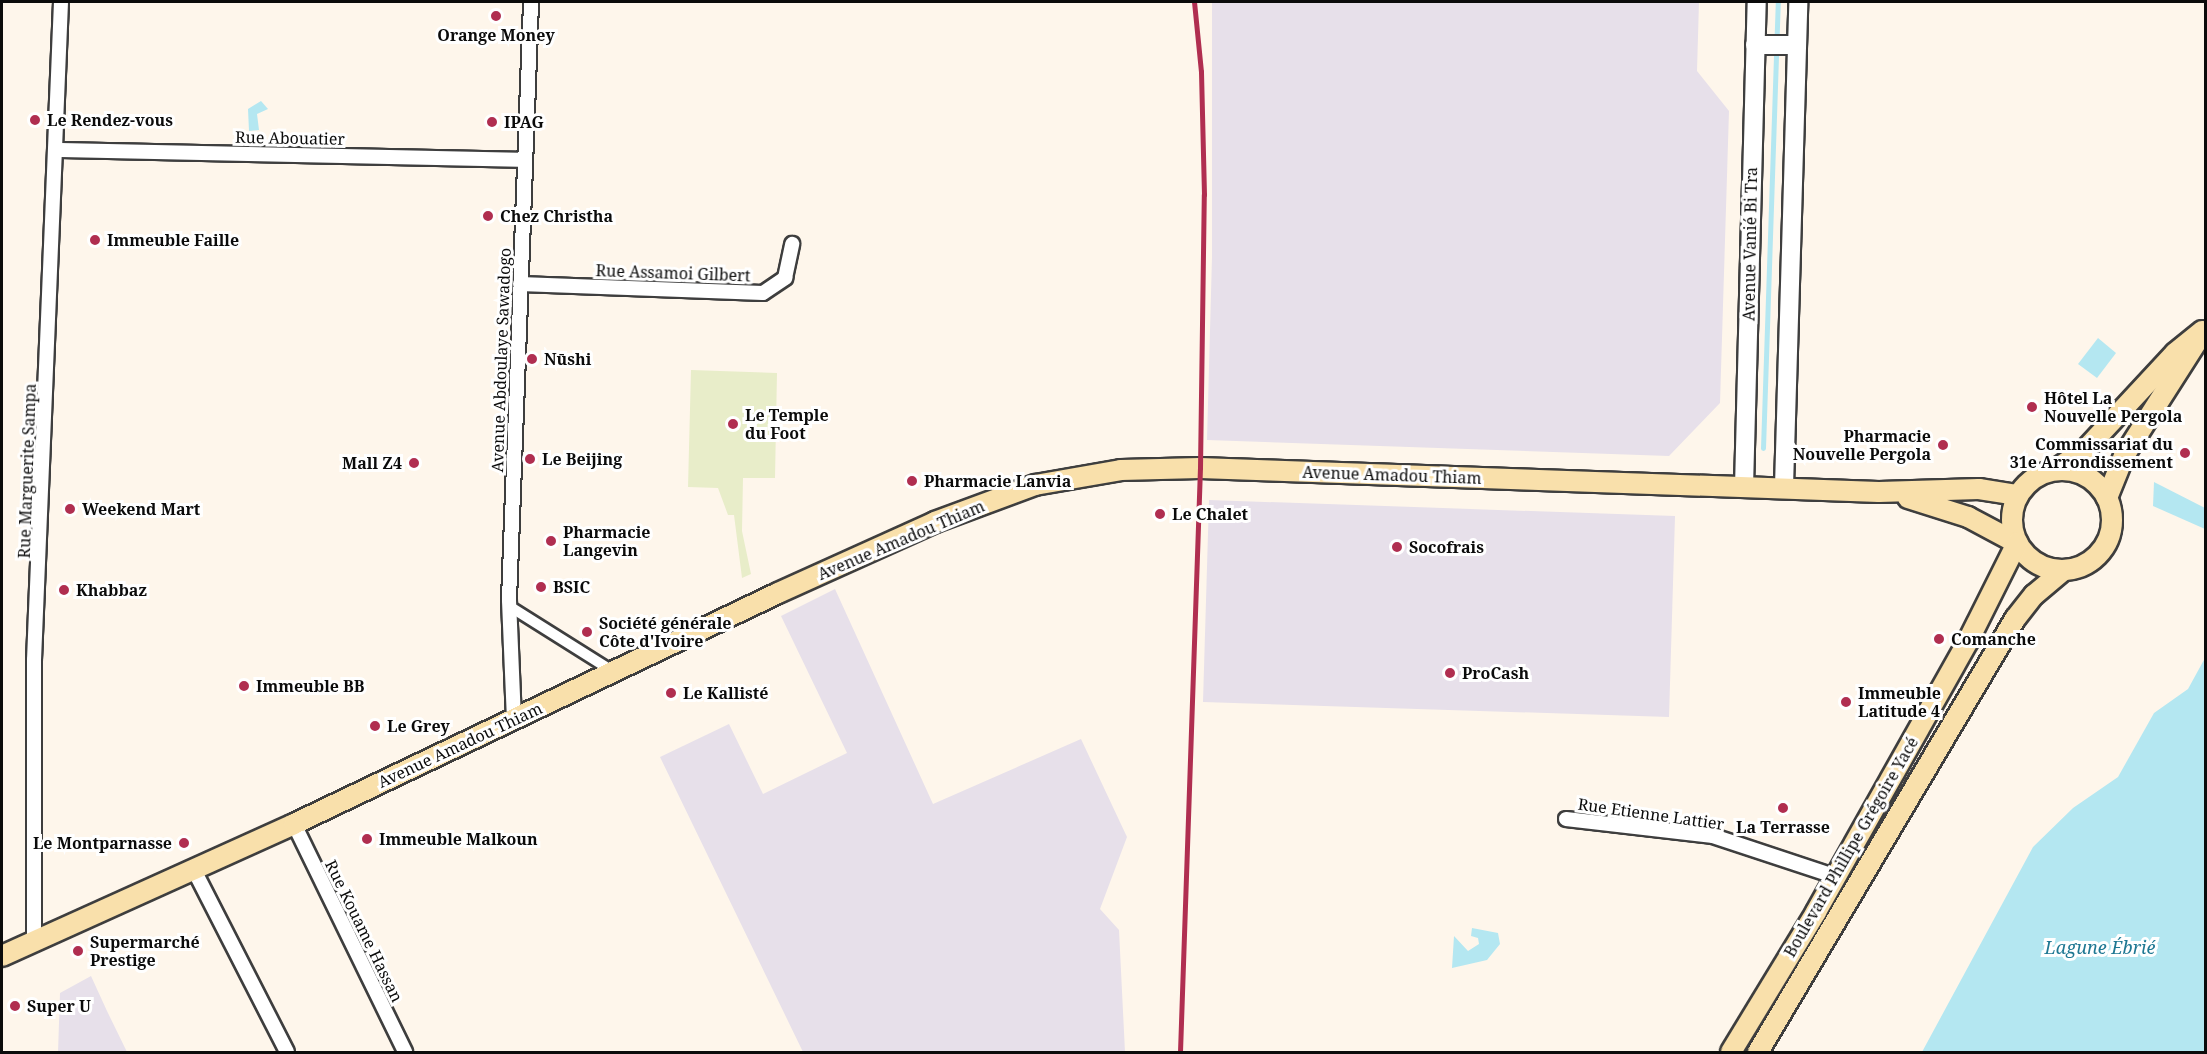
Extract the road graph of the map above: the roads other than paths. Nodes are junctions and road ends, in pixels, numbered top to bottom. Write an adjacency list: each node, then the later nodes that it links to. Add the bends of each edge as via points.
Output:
1 (61, 2): 7 (street, Rue Marguerite Sampa)
2 (531, 2): 8 (street, Avenue Abdoulaye Sawadogo)
3 (1757, 2): 5 (street, Avenue Vanié Bi Tra)
4 (1798, 2): 6 (street)
5 (1759, 45): 6 (street); 14 (street, Avenue Vanié Bi Tra)
6 (1792, 45): 13 (street)
7 (56, 150): 8 (street, Rue Abouatier); 27 (street, Rue Marguerite Sampa, via 34,660)
8 (524, 160): 10 (street, Avenue Abdoulaye Sawadogo)
9 (792, 244): 10 (street, Rue Assamoi Gilbert, via 785,278 763,293)
10 (520, 284): 20 (street, Avenue Abdoulaye Sawadogo)
11 (2204, 329): 12 (main road, via 2175,353 2085,450); 17 (main road, via 2124,456)
12 (2055, 470): 16 (main road, via 2034,478); 17 (main road, via 2073,471 2090,478)
13 (1784, 486): 14 (main road, Avenue Amadou Thiam); 15 (main road, Avenue Amadou Thiam)
14 (1744, 487): 21 (main road, Avenue Amadou Thiam, via 1200,468 1121,470 1071,477 1035,485 935,522)
15 (1879, 492): 16 (main road, Avenue Amadou Thiam, via 1979,489); 18 (main road, Avenue Amadou Thiam, via 1941,507)
16 (2018, 495): 18 (main road, via 2012,519)
17 (2107, 498): 19 (main road, via 2112,523 2105,547 2087,564)
18 (2017, 543): 19 (main road, via 2036,564); 26 (main road, Boulevard Phillipe Grégoire Yacé, via 1968,641)
19 (2063, 571): 32 (main road, Boulevard Phillipe Grégoire Yacé, via 2041,588 2015,619)
20 (509, 606): 21 (street); 22 (street, Avenue Abdoulaye Sawadogo)
21 (614, 672): 22 (main road, Avenue Amadou Thiam)
22 (514, 720): 24 (main road, Avenue Amadou Thiam)
23 (1566, 819): 26 (street, Rue Etienne Lattier, via 1713,836)
24 (294, 824): 25 (main road, Avenue Amadou Thiam); 30 (street, Rue Kouame Hassan)
25 (194, 870): 27 (main road, Avenue Amadou Thiam); 29 (street)
26 (1834, 876): 31 (main road, Boulevard Phillipe Grégoire Yacé)
27 (34, 941): 28 (main road, Avenue Amadou Thiam)
28 (2, 956)
29 (286, 1053)
30 (405, 1053)
31 (1731, 1053)
32 (1758, 1053)

